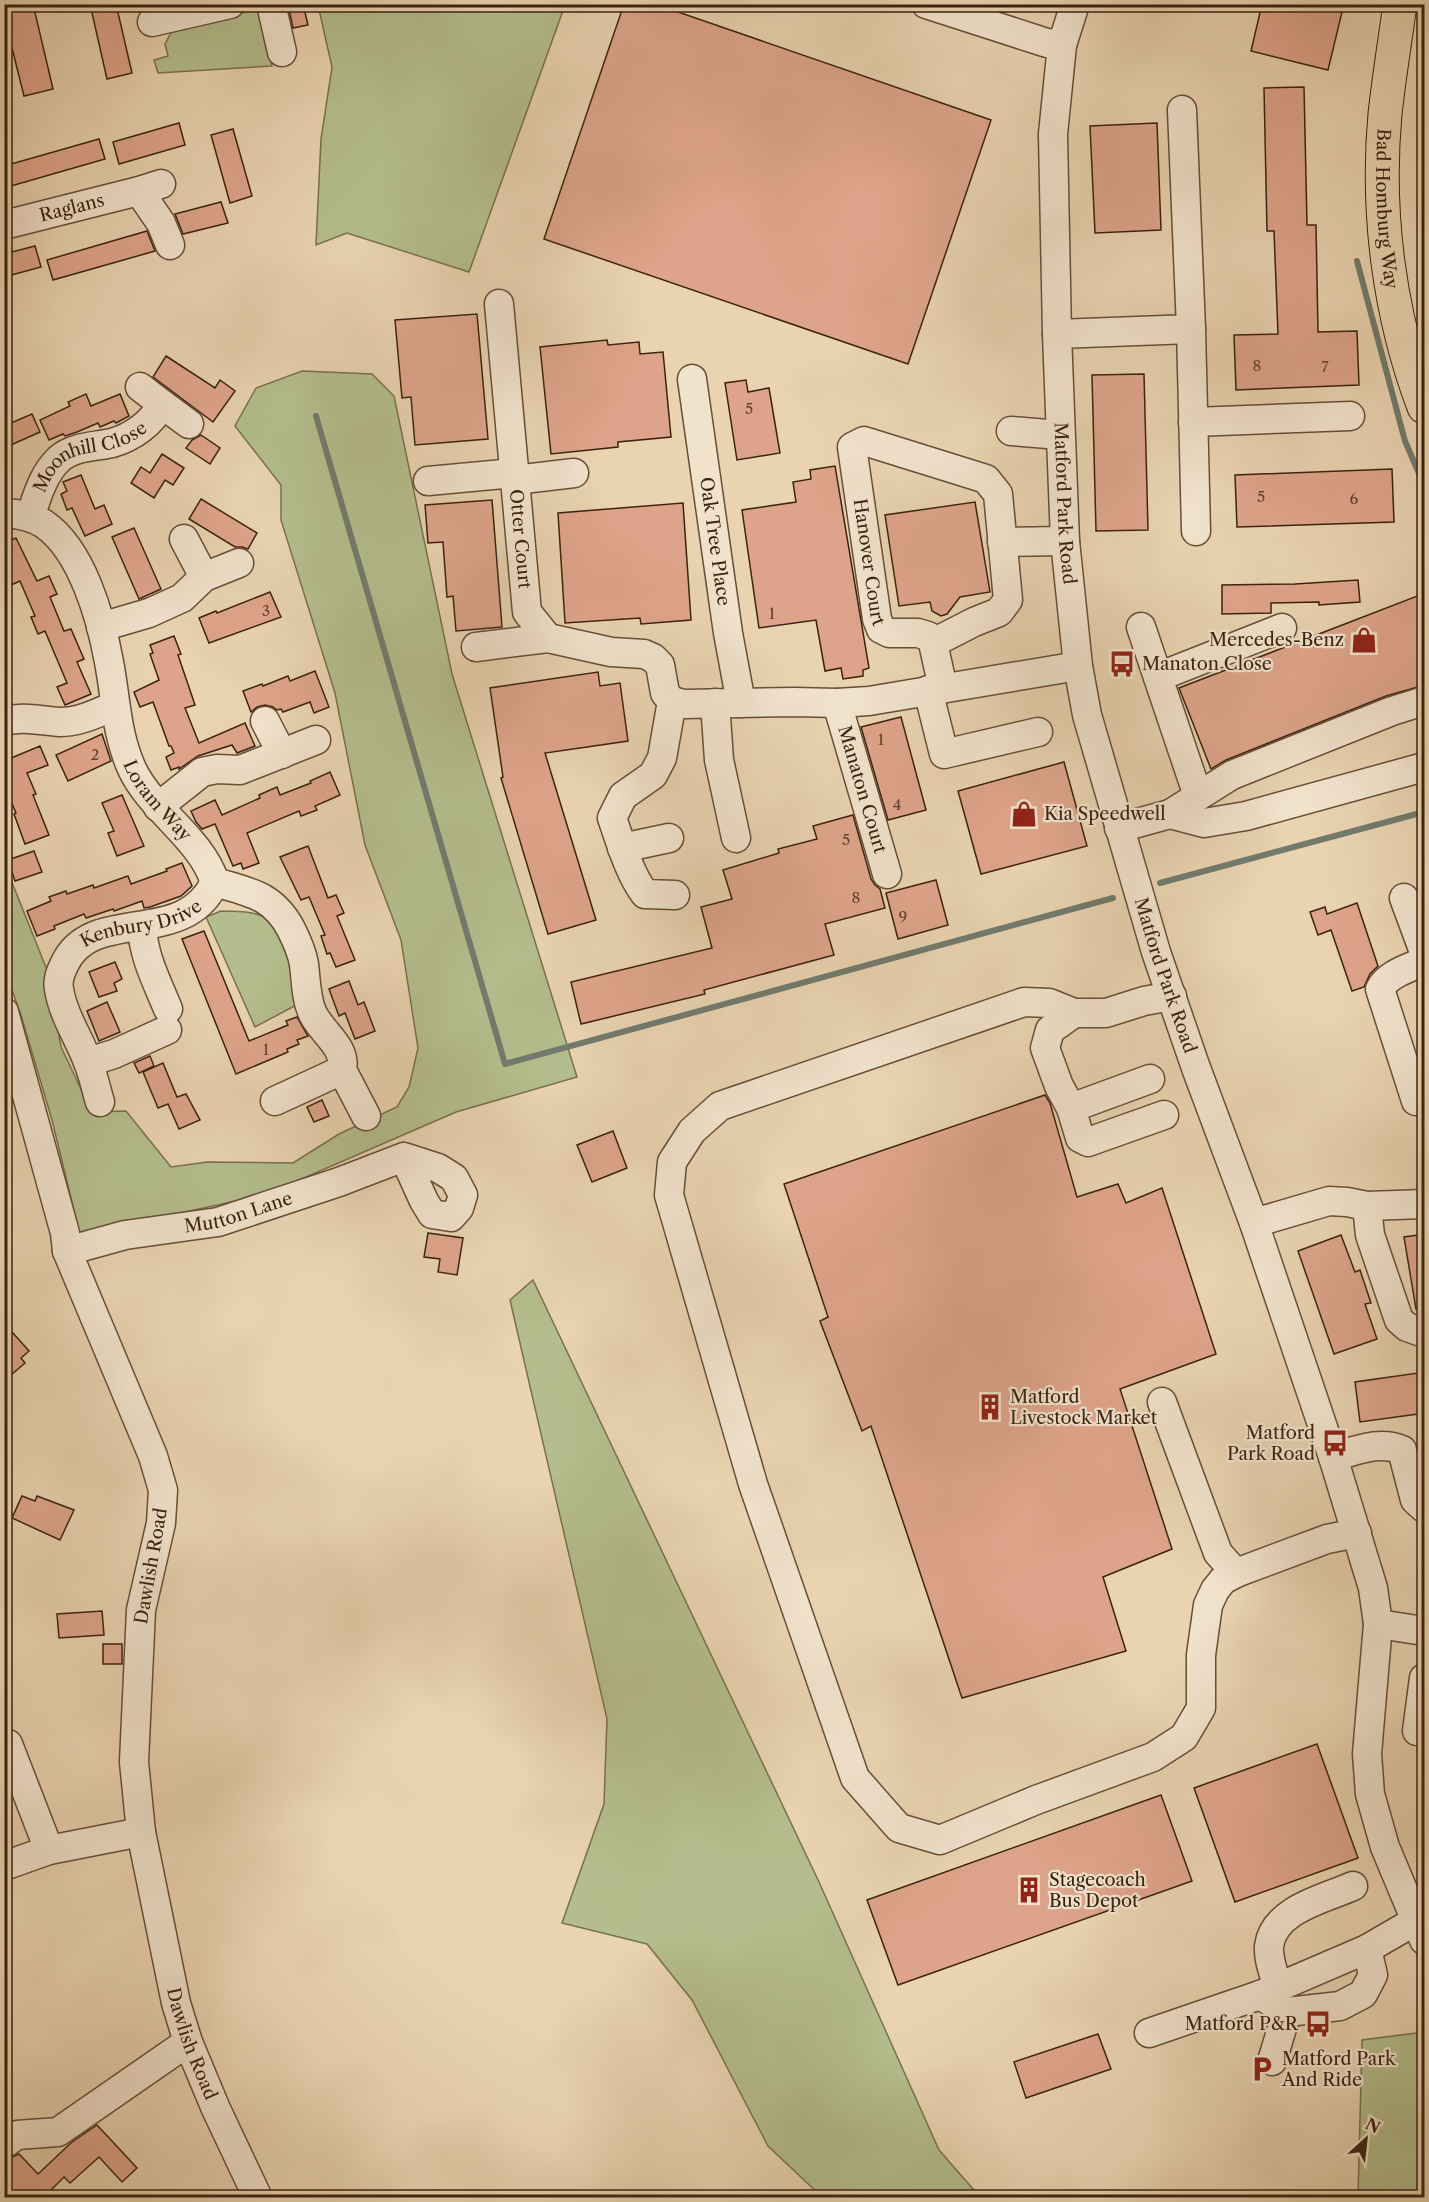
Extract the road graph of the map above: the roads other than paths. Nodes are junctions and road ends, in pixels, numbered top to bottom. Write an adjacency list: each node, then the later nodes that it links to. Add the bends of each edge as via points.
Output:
1 (230, 4): 6 (street)
2 (271, 4): 8 (street)
3 (926, 4): 7 (street)
4 (1075, 4): 7 (street, Matford Park Road)
5 (1400, 4): 18 (main road, Bad Homburg Way, via 1385,115 1384,224 1394,304)
6 (151, 21)
7 (1062, 45): 14 (street, Matford Park Road, via 1053,134)
8 (282, 52)
9 (1182, 110): 13 (street)
10 (4, 225): 11 (street, Raglans, via 150,188)
11 (170, 245)
12 (499, 303): 25 (street, Otter Court)
13 (1191, 329): 14 (street); 20 (street)
14 (1057, 334): 23 (street, Matford Park Road)
15 (692, 379): 45 (street, Oak Tree Place, via 728,633)
16 (140, 387): 17 (street, Moonhill Close)
17 (162, 404): 21 (street, Moonhill Close); 27 (street, Moonhill Close, via 138,431 114,442 75,450 57,461)
18 (1425, 407)
19 (1350, 416): 20 (street)
20 (1193, 422): 28 (street)
21 (189, 424)
22 (1011, 431): 23 (street)
23 (1060, 435): 30 (street, Matford Park Road)
24 (574, 473): 25 (street)
25 (515, 477): 26 (street); 37 (street, Otter Court, via 526,612)
26 (428, 481)
27 (17, 515): 34 (street, Loram Way, via 43,523 66,546 86,584)
28 (1196, 531)
29 (184, 539): 33 (street)
30 (1065, 541): 31 (street); 40 (street, Matford Park Road)
31 (1002, 542): 38 (street, via 1008,600 999,612); 38 (street, Hanover Court, via 998,494 986,479 864,441 852,447 877,619 881,628 890,633 918,633 928,636)
32 (239, 562): 33 (street)
33 (204, 577): 34 (street, via 182,598 149,614)
34 (101, 627): 47 (street, Loram Way)
35 (1141, 627): 41 (street)
36 (1282, 628): 41 (street)
37 (548, 638): 39 (street); 43 (street, via 653,658 660,665 665,693)
38 (933, 643): 42 (street)
39 (476, 647)
40 (1078, 666): 42 (street); 57 (street, Matford Park Road, via 1087,715)
41 (1158, 677): 54 (street)
42 (935, 689): 46 (street); 50 (street, via 944,754)
43 (672, 701): 45 (street); 60 (street, via 662,758 652,775 623,796 612,818)
44 (1425, 701): 54 (street, via 1232,775)
45 (728, 703): 46 (street); 59 (street, Oak Tree Place, via 719,760)
46 (837, 703): 61 (street, Manaton Court)
47 (114, 706): 48 (street, via 63,722 18,718); 55 (street, Loram Way, via 128,760 140,784)
48 (4, 721)
49 (265, 721): 52 (street)
50 (1038, 732)
51 (316, 740): 52 (street)
52 (282, 754): 55 (street, via 240,770 202,772)
53 (1425, 767): 56 (street, via 1246,816 1204,823)
54 (1198, 796): 56 (street)
55 (159, 807): 62 (street, Loram Way, via 188,838)
56 (1170, 814): 57 (street)
57 (1119, 828): 68 (street, Matford Park Road)
58 (669, 838): 60 (street)
59 (736, 838)
60 (622, 848): 63 (street, via 645,894)
61 (887, 874)
62 (215, 882): 65 (street, Kenbury Drive, via 211,892 183,915); 72 (street, via 264,898 284,916 303,958 309,1006 338,1048)
63 (675, 895)
64 (1404, 898): 66 (street)
65 (142, 926): 71 (street, via 144,950 167,1020); 71 (street, Kenbury Drive, via 86,939 72,949 60,973 58,988 67,1016)
66 (1425, 952)
67 (1425, 961): 75 (street, via 1390,976 1380,989)
68 (1172, 996): 70 (street, via 1106,1013); 83 (street, Matford Park Road)
69 (4, 1012): 84 (street, Dawlish Road)
70 (1074, 1013): 77 (street, via 1050,1030 1045,1048); 91 (street, via 1049,1003 1024,1002 720,1106 692,1131 672,1162 669,1195 749,1473 855,1778 899,1828 940,1840 1153,1757 1184,1737 1201,1708 1201,1655 1208,1605 1223,1580)
71 (101, 1058): 76 (street, Kenbury Drive)
72 (342, 1070): 74 (street); 79 (street)
73 (1150, 1079): 77 (street)
74 (275, 1101)
75 (1416, 1101)
76 (100, 1102)
77 (1071, 1108): 78 (street, via 1080,1138 1088,1142)
78 (1164, 1115)
79 (366, 1116)
80 (404, 1157): 84 (street, Mutton Lane, via 218,1222 125,1235)
81 (1425, 1204): 82 (street)
82 (1367, 1206): 83 (street, via 1329,1201); 85 (street, via 1370,1235 1399,1320)
83 (1254, 1223): 88 (street, Matford Park Road)
84 (67, 1251): 97 (street, Dawlish Road, via 164,1490 161,1523 141,1610 134,1762)
85 (1425, 1333)
86 (1162, 1402): 91 (street, via 1218,1552)
87 (1413, 1446): 88 (street, via 1379,1445); 89 (street, via 1415,1500)
88 (1333, 1457): 90 (street, Matford Park Road)
89 (1425, 1508)
90 (1357, 1533): 91 (street, via 1328,1539); 92 (street, Matford Park Road, via 1373,1588)
91 (1236, 1573)
92 (1378, 1624): 93 (street); 101 (street, Matford Park Road, via 1367,1754 1371,1794 1385,1847)
93 (1425, 1631)
94 (1425, 1678): 95 (street)
95 (1417, 1731)
96 (4, 1742): 98 (street)
97 (141, 1832): 98 (street); 105 (street, Dawlish Road)
98 (49, 1850): 99 (street)
99 (4, 1866)
100 (1353, 1886): 103 (street, via 1289,1913 1274,1928 1269,1947)
101 (1422, 1927): 102 (street)
102 (1367, 1949): 103 (street); 103 (street, via 1373,1975 1363,1994 1340,2006)
103 (1268, 1999): 104 (street); 106 (street)
104 (1149, 2033)
105 (188, 2042): 107 (street, via 58,2132 17,2135); 108 (street, Dawlish Road)
106 (1272, 2061)
107 (4, 2144)
108 (258, 2198)

